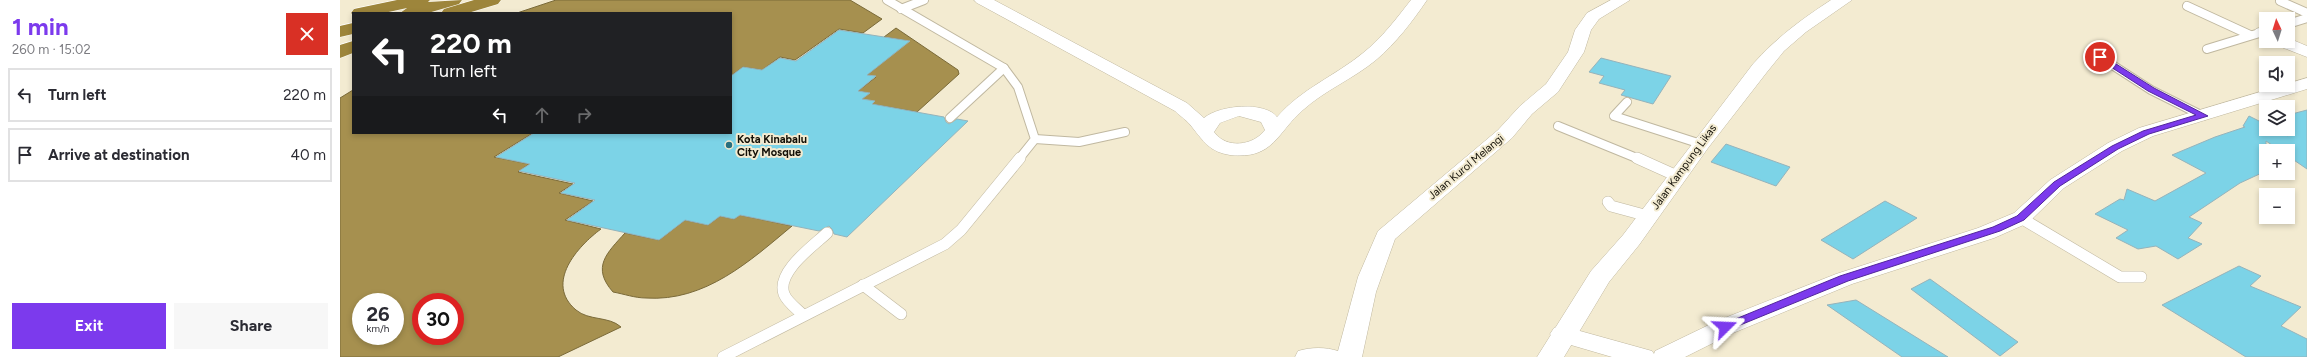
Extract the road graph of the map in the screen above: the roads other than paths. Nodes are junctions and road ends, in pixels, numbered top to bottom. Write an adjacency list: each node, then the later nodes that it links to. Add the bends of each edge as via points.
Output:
1 (421, 0): 13 (highway)
2 (453, 0): 14 (highway)
3 (492, 0): 15 (highway)
4 (887, 0): 12 (lane)
5 (924, 0): 12 (lane)
6 (982, 0): 37 (street)
7 (1419, 0): 36 (street, via 1393,34 1369,57)
8 (1622, 0): 61 (street, Jalan Kurol Melangi, via 1593,16 1583,30 1576,52 1552,88 1526,110 1505,134 1386,236 1377,254 1362,300)
9 (1843, 0): 47 (main road, Jalan Kampung Likas, via 1800,28 1778,47)
10 (2280, 1): 16 (lane)
11 (2187, 6): 23 (lane)
12 (901, 9): 33 (lane)
13 (365, 12)
14 (412, 12)
15 (453, 12)
16 (2307, 13)
17 (352, 14): 18 (highway)
18 (340, 17)
19 (2307, 18): 20 (lane)
20 (2295, 22)
21 (352, 28): 22 (highway)
22 (340, 32)
23 (2259, 32)
24 (2259, 34): 29 (lane)
25 (352, 42): 27 (highway)
26 (352, 46): 30 (highway)
27 (340, 47)
28 (2295, 47): 31 (street)
29 (2207, 49)
30 (340, 52)
31 (2307, 52)
32 (2100, 57): 40 (lane, via 2151,90)
33 (1004, 68): 41 (lane); 46 (lane, via 1018,87)
34 (2307, 83): 40 (street)
35 (1627, 102): 47 (lane, via 1614,116)
36 (1296, 106): 39 (street); 45 (street)
37 (1181, 107): 38 (street, via 1206,112); 44 (street)
38 (1229, 112): 39 (street); 44 (street, via 1211,120)
39 (1250, 112): 45 (street, via 1268,118 1274,130)
40 (2203, 116): 51 (street, via 2146,132 2115,148 2057,184)
41 (950, 118)
42 (1558, 126): 48 (lane)
43 (1125, 132): 46 (lane, via 1079,142)
44 (1205, 132): 45 (street, via 1213,143 1234,149 1256,146)
45 (1271, 136)
46 (1035, 139): 54 (lane, via 961,230 945,244)
47 (1701, 144): 48 (main road, Jalan Kampung Likas)
48 (1677, 176): 50 (main road, Jalan Kampung Likas)
49 (1608, 202): 50 (lane, via 1611,206)
50 (1648, 216): 57 (main road, Jalan Kampung Likas, via 1600,277)
51 (2021, 218): 53 (lane, via 2120,277); 64 (street, via 1972,238 1837,281 1725,327)
52 (827, 233): 56 (lane, via 786,273 782,283 784,294)
53 (2141, 277)
54 (863, 285): 55 (lane); 56 (lane)
55 (901, 314)
56 (803, 315): 58 (lane)
57 (1562, 334): 62 (main road, Jalan Kampung Likas); 63 (street)
58 (724, 357)
59 (1307, 357): 60 (street)
60 (1329, 357)
61 (1350, 357)
62 (1550, 357)
63 (1644, 357)
64 (1664, 357)

